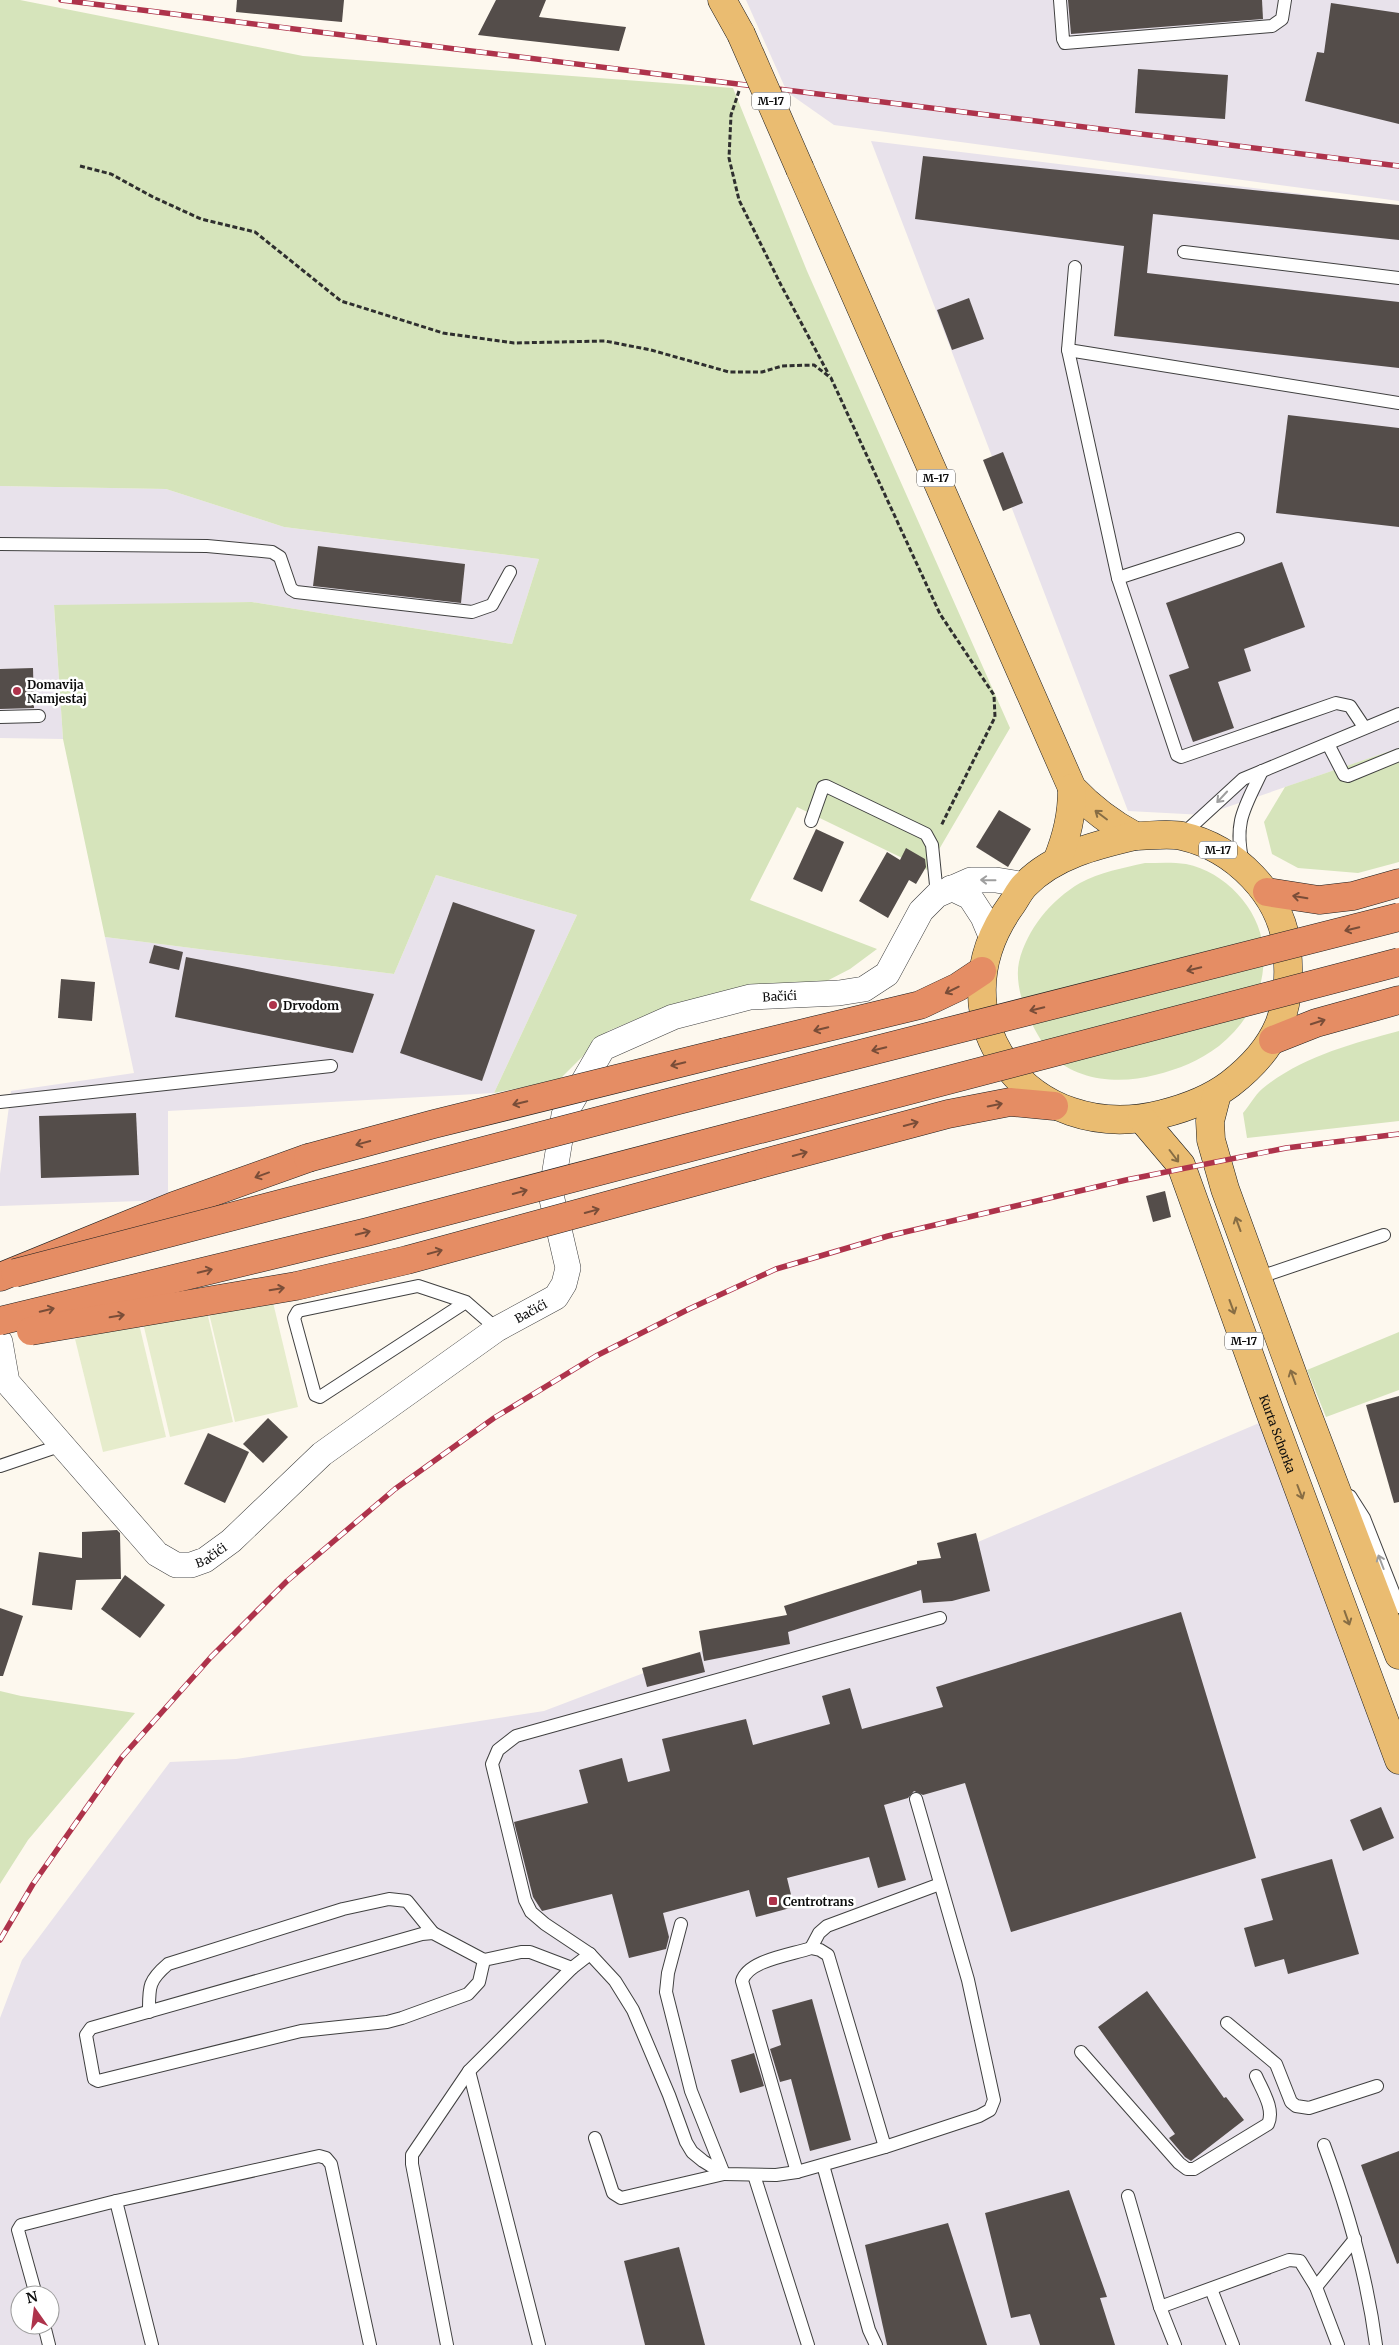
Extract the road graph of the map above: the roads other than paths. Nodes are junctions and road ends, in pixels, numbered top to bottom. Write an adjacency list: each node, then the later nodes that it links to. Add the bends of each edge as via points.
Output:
1 (722, 0): 20 (main road, M-17, bridge, via 741,34)
2 (1060, 0): 3 (lane, via 1065,43 1272,26 1282,19)
3 (1285, 0)
4 (1184, 252): 6 (lane)
5 (1075, 267): 7 (lane)
6 (1399, 278)
7 (1068, 350): 8 (lane); 12 (lane)
8 (1399, 403)
9 (1238, 539): 12 (lane)
10 (0, 544): 11 (lane, via 207,546 272,552 280,557 291,588 296,592 472,612 492,605)
11 (510, 572)
12 (1118, 578): 16 (lane, via 1177,755 1181,757 1336,703 1350,706)
13 (1399, 714): 16 (lane)
14 (39, 716): 15 (lane)
15 (0, 717)
16 (1364, 727): 17 (lane)
17 (1328, 744): 18 (lane, via 1344,775 1348,776); 19 (lane)
18 (1399, 755)
19 (1262, 771): 23 (lane, one-way to 23, via 1243,779); 25 (lane, via 1239,820 1238,843)
20 (1072, 788): 22 (main road, M-17, one-way to 20, via 1104,818); 24 (main road, M-17, via 1067,838)
21 (811, 821): 28 (lane, via 826,786 926,834)
22 (1135, 836): 23 (main road, M-17); 24 (main road, M-17, via 1100,844)
23 (1181, 836): 25 (main road, M-17, via 1217,850)
24 (1057, 861): 27 (main road, M-17)
25 (1244, 868): 29 (main road, M-17)
26 (1399, 883): 29 (highway, one-way to 29, via 1354,896 1318,900)
27 (1025, 885): 28 (street, Bačići, one-way to 28, via 971,880); 31 (main road, M-17)
28 (944, 891): 31 (street, via 970,897); 46 (street, Bačići, via 921,911 887,974 864,989 750,997 673,1017 603,1048 564,1115 551,1195 568,1268 564,1284 556,1297)
29 (1267, 892): 35 (main road, M-17, via 1287,946 1290,978 1286,1008)
30 (1399, 917): 42 (highway, one-way to 42, bridge)
31 (991, 936): 33 (main road, M-17)
32 (1399, 962): 45 (highway, one-way to 32, bridge, via 367,1232)
33 (982, 971): 39 (main road, M-17, via 982,1002 990,1034 1004,1063 1026,1088); 42 (highway, one-way to 42, bridge, via 920,1005 308,1158 174,1206)
34 (1399, 1000): 35 (highway, one-way to 34, via 1316,1023)
35 (1273, 1040): 37 (main road, M-17, via 1240,1077)
36 (331, 1066): 38 (lane)
37 (1217, 1094): 40 (main road, M-17, via 1179,1110); 43 (main road, M-17, one-way to 37, via 1211,1140 1210,1121)
38 (0, 1102)
39 (1054, 1106): 40 (main road, M-17, via 1081,1116 1114,1121); 47 (highway, one-way to 39, bridge, via 296,1286 436,1252 948,1114 1010,1102)
40 (1142, 1120): 56 (main road, Kurta Schorka / M-17, one-way to 56, via 1181,1165)
41 (1384, 1235): 43 (lane)
42 (7, 1275)
43 (1257, 1278): 51 (main road, M-17, one-way to 43)
44 (466, 1302): 44 (lane, via 418,1286 298,1311 294,1318 315,1395 320,1397); 46 (lane)
45 (0, 1321)
46 (497, 1329): 50 (street, Bačići, via 322,1454 231,1541 205,1560 191,1565 176,1565 157,1554)
47 (0, 1338)
48 (0, 1342): 49 (street)
49 (4, 1378): 50 (street, Bačići)
50 (62, 1445): 52 (lane)
51 (1324, 1456): 53 (lane, one-way to 51, via 1364,1518); 55 (main road, M-17)
52 (0, 1466)
53 (1399, 1607)
54 (940, 1618): 62 (lane, via 516,1736 498,1750 492,1764 525,1900 531,1912)
55 (1399, 1655)
56 (1399, 1760)
57 (916, 1799): 58 (lane)
58 (940, 1884): 61 (lane, via 827,1926); 73 (lane, via 968,1980 994,2100 990,2110 979,2116)
59 (681, 1924): 76 (lane, via 666,1992 691,2091)
60 (433, 1933): 63 (lane); 65 (lane); 65 (lane, via 407,1901 389,1899 343,1909 168,1964 155,1975 149,1989)
61 (811, 1948): 73 (lane, via 828,1955); 75 (lane, via 753,1966 744,1973 742,1981)
62 (590, 1954): 64 (lane); 76 (lane, via 615,1981 633,2010 692,2152)
63 (484, 1960): 64 (lane, via 530,1952); 65 (lane, via 479,1982 468,1994 402,2018 301,2031 98,2081 94,2078 86,2035 91,2028)
64 (572, 1968): 68 (lane)
65 (149, 2012)
66 (1226, 2023): 70 (lane, via 1276,2064 1291,2102 1296,2106 1309,2108)
67 (1081, 2052): 69 (lane, via 1188,2170 1268,2124 1270,2110)
68 (469, 2071): 87 (lane, via 412,2155); 88 (lane)
69 (1256, 2076)
70 (1377, 2086)
71 (595, 2138): 76 (lane, via 614,2193 621,2198)
72 (1324, 2145): 80 (lane)
73 (885, 2147): 74 (lane)
74 (824, 2165): 75 (lane); 90 (lane, via 869,2330)
75 (797, 2172): 77 (lane)
76 (724, 2174): 77 (lane)
77 (754, 2175): 89 (lane)
78 (1128, 2196): 84 (lane)
79 (116, 2201): 81 (lane, via 21,2225 18,2230); 85 (lane); 86 (lane, via 319,2156 326,2158 332,2164)
80 (1355, 2239): 82 (lane); 94 (lane)
81 (33, 2285)
82 (1316, 2287): 83 (lane, via 1300,2261 1289,2260); 93 (lane)
83 (1211, 2289): 84 (lane); 92 (lane)
84 (1160, 2308): 91 (lane)
85 (152, 2345)
86 (370, 2345)
87 (447, 2345)
88 (539, 2345)
89 (808, 2345)
90 (876, 2345)
91 (1175, 2345)
92 (1233, 2345)
93 (1338, 2345)
94 (1376, 2345)

